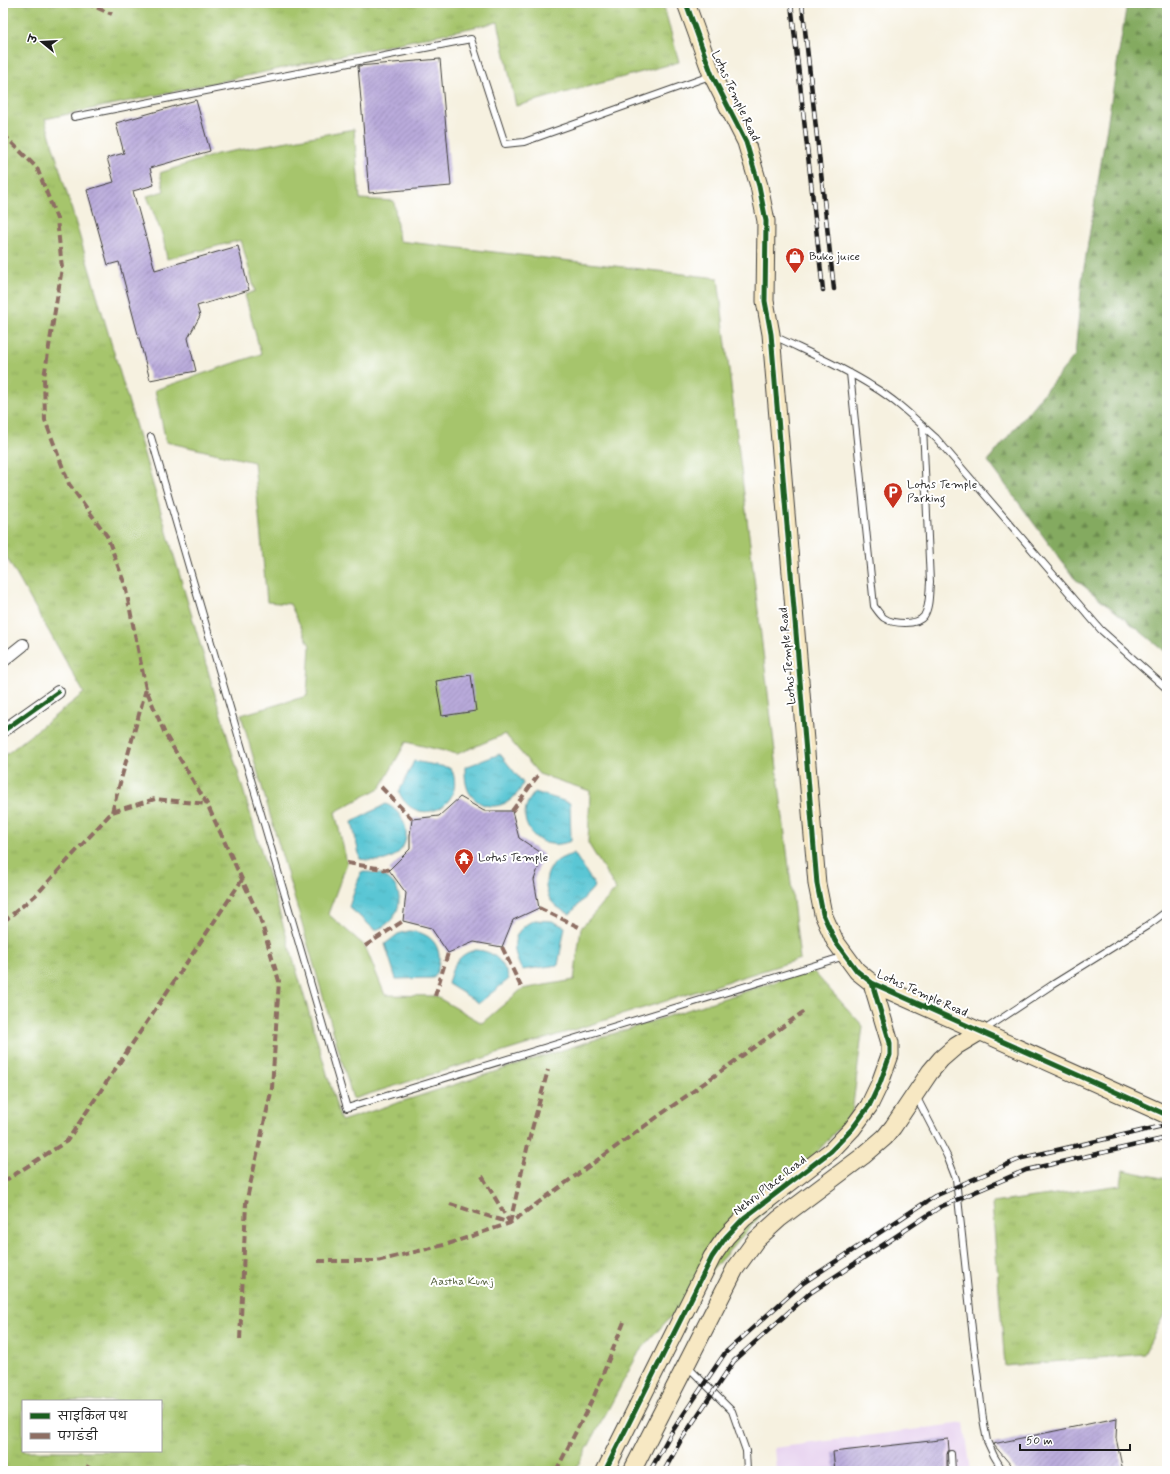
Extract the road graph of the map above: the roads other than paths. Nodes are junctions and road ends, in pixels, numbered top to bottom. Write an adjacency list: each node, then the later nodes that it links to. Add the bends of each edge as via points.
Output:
1 (686, 3): 2 (street, Lotus Temple Road)
2 (712, 75): 3 (lane, via 524,142 505,144 471,39); 4 (street, Lotus Temple Road, via 746,142 759,186 766,221 765,301)
3 (74, 117)
4 (771, 334): 5 (lane); 14 (street, Lotus Temple Road, via 817,884 823,914)
5 (850, 373): 6 (lane, via 873,386); 6 (lane, via 874,606 882,617 893,623 916,622 924,616 927,604 930,582)
6 (923, 426): 10 (lane, via 1100,630)
7 (151, 437): 14 (lane, via 347,1108)
8 (23, 645): 9 (street)
9 (3, 661)
10 (1167, 689)
11 (58, 692): 12 (street)
12 (3, 730)
13 (1167, 911): 16 (lane)
14 (845, 956): 15 (street, Lotus Temple Road, via 857,971)
15 (872, 983): 16 (street, Lotus Temple Road); 21 (street, Nehru Place Road, via 890,1043 890,1055 869,1106 831,1151 744,1218 726,1237 712,1257)
16 (981, 1031): 17 (street, via 956,1046 941,1059); 18 (street, Lotus Temple Road)
17 (915, 1094): 19 (street, via 885,1137 779,1219 756,1240 735,1269); 25 (lane, via 956,1179 983,1419 987,1441)
18 (1167, 1116)
19 (686, 1365): 22 (street); 23 (lane, via 732,1411 746,1451)
20 (951, 1454): 24 (lane)
21 (605, 1471)
22 (632, 1471)
23 (747, 1471)
24 (952, 1471)
25 (1003, 1471)

